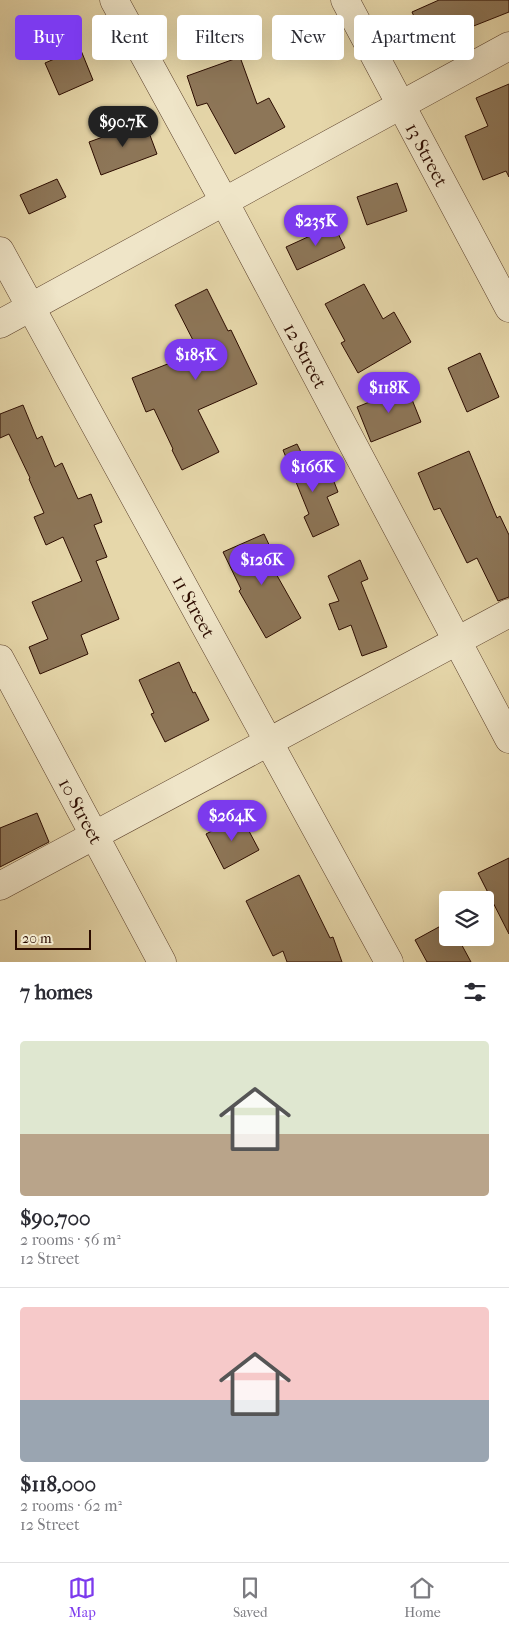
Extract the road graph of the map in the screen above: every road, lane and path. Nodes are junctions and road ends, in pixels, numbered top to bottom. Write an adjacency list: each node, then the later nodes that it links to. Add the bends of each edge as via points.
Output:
1 (114, 0): 5 (street, 12 Street)
2 (345, 0): 4 (street, 13 Street)
3 (509, 46): 4 (street)
4 (401, 105): 5 (street); 8 (street, 13 Street)
5 (224, 201): 7 (street); 11 (street, 12 Street)
6 (0, 251): 7 (street, 11 Street)
7 (31, 307): 9 (street); 14 (street, 11 Street)
8 (509, 308)
9 (0, 324)
10 (509, 613): 11 (street)
11 (457, 641): 13 (street, 12 Street); 14 (street)
12 (0, 659): 15 (street, 10 Street)
13 (509, 739)
14 (269, 742): 15 (street); 18 (street, 11 Street)
15 (95, 836): 16 (street); 17 (street, 10 Street)
16 (0, 886)
17 (162, 962)
18 (389, 962)

